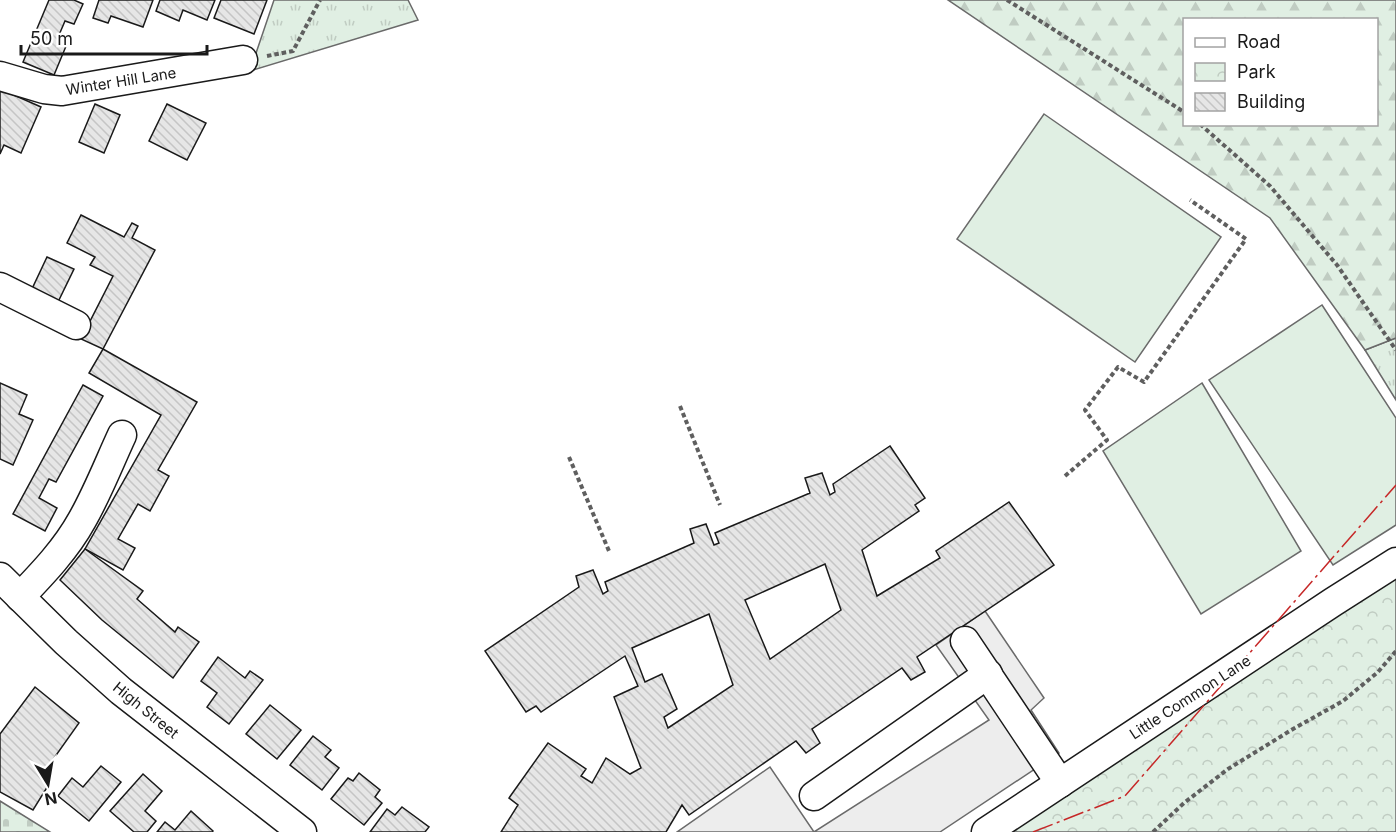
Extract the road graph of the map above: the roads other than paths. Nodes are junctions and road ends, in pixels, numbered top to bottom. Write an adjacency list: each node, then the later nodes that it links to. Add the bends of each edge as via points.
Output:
1 (243, 60): 2 (street, Winter Hill Lane, via 62,91)
2 (0, 76)
3 (0, 287): 4 (street)
4 (76, 325)
5 (122, 435): 8 (street, via 73,535)
6 (1396, 562): 11 (street, Little Common Lane)
7 (0, 577): 8 (street, High Street)
8 (20, 597): 13 (street, High Street, via 121,691)
9 (965, 640): 10 (street)
10 (988, 675): 11 (street); 12 (street)
11 (1060, 783): 14 (street, Little Common Lane)
12 (814, 796)
13 (302, 832)
14 (986, 832)

